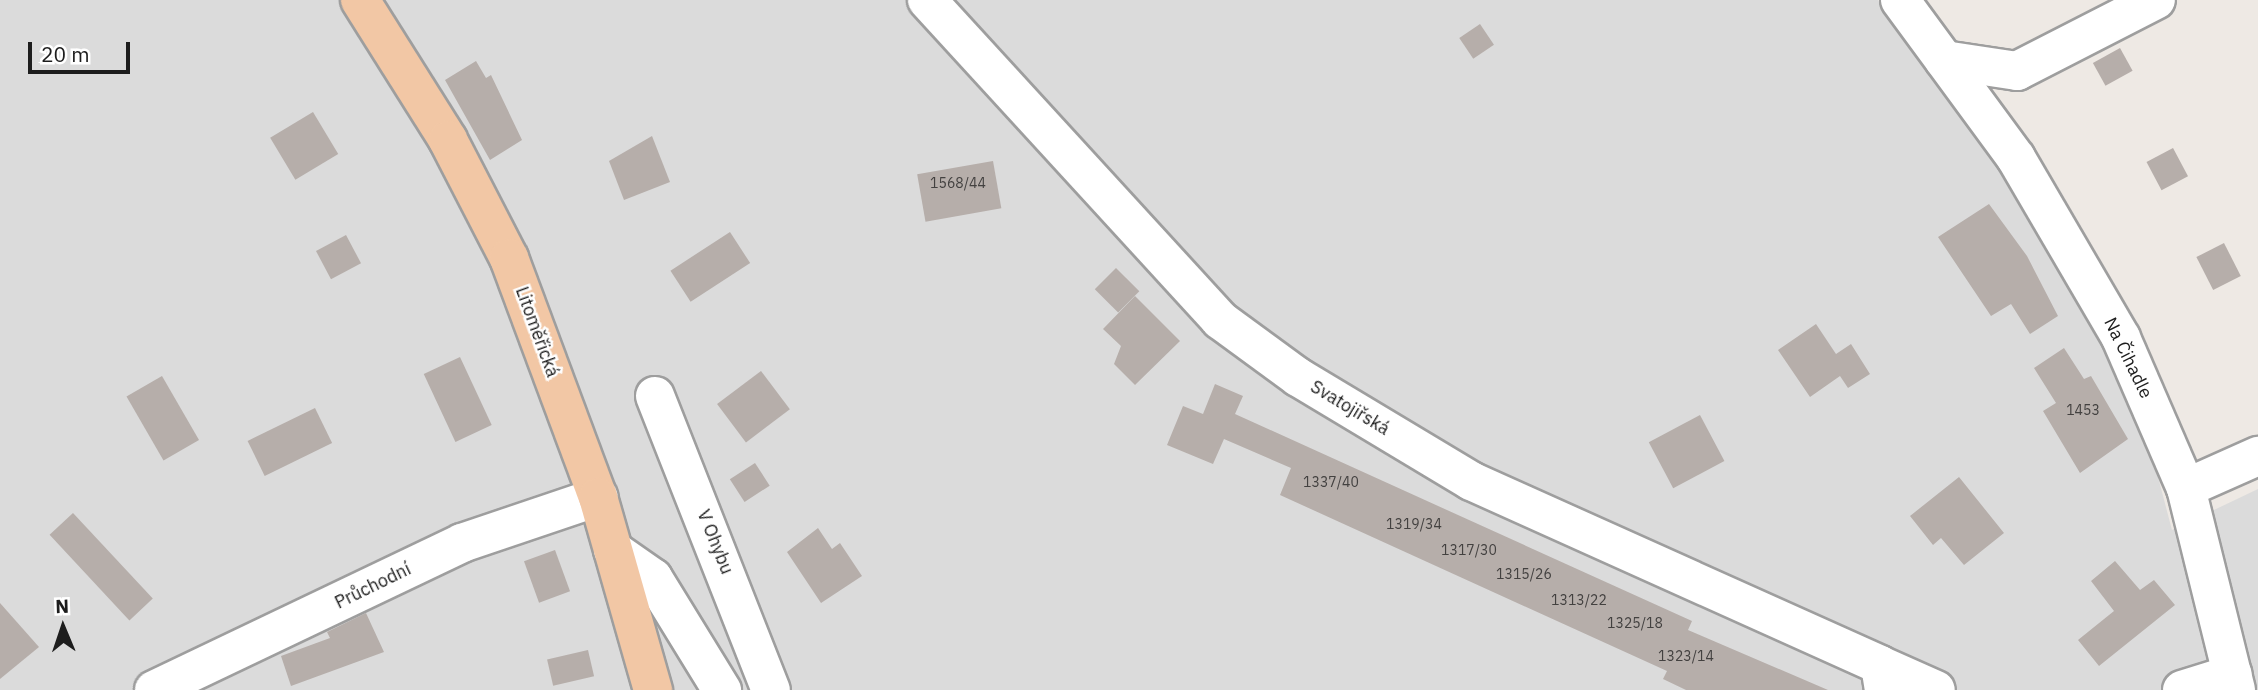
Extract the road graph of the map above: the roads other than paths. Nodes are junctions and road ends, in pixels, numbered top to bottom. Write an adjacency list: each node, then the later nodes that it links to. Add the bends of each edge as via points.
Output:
1 (360, 0): 9 (main road, Litoměřická, via 448,140 509,258)
2 (928, 0): 11 (street, Svatojiřská, via 1220,320 1298,377 1471,481)
3 (1900, 0): 5 (street, Na Čihadle)
4 (2156, 0): 5 (street, via 2017,71)
5 (1944, 60): 8 (street, Na Čihadle, via 2064,236 2121,338)
6 (655, 396): 16 (street, V Ohybu)
7 (2258, 456): 8 (street)
8 (2186, 488): 12 (street, Na Čihadle)
9 (598, 497): 10 (main road, Litoměřická); 13 (street, Průchodní, via 462,543)
10 (613, 550): 14 (main road, Litoměřická); 15 (street, via 653,578)
11 (1882, 678): 17 (street, Svatojiřská)
12 (2234, 682): 18 (street)
13 (154, 690)
14 (653, 690)
15 (722, 690)
16 (771, 690)
17 (1936, 690)
18 (2182, 690)

